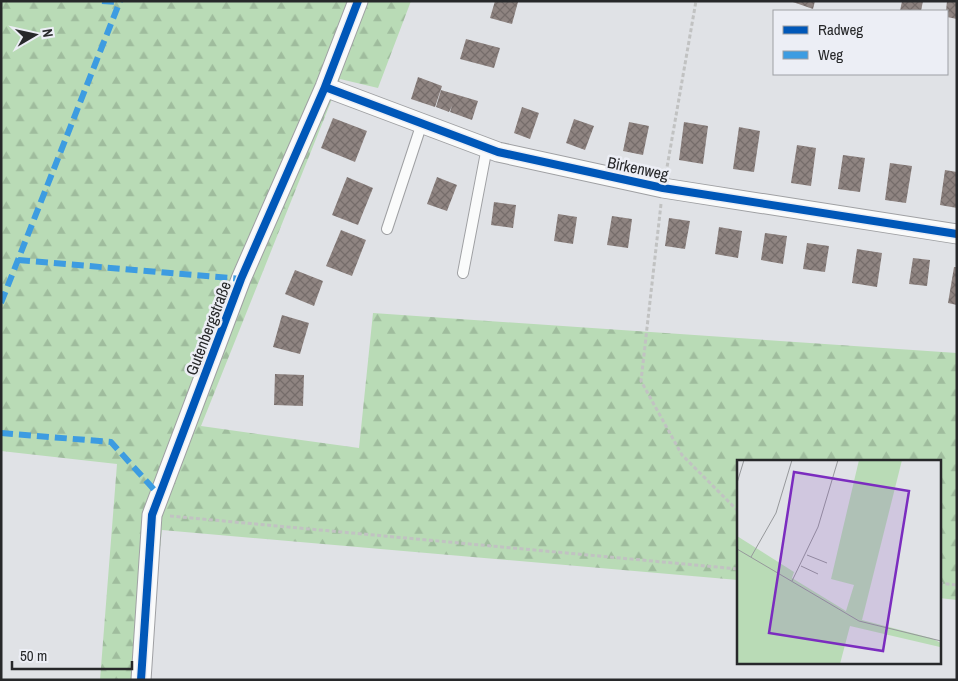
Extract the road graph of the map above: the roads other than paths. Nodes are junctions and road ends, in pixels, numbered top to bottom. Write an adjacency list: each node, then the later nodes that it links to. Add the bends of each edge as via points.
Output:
1 (358, 1): 2 (street, Gutenbergstraße)
2 (325, 87): 3 (street, Birkenweg); 8 (street, Gutenbergstraße, via 241,278 152,514)
3 (422, 123): 4 (street, Birkenweg); 5 (lane)
4 (487, 148): 6 (street, Birkenweg, via 663,188); 7 (lane)
5 (387, 229)
6 (957, 234)
7 (463, 273)
8 (141, 680)

